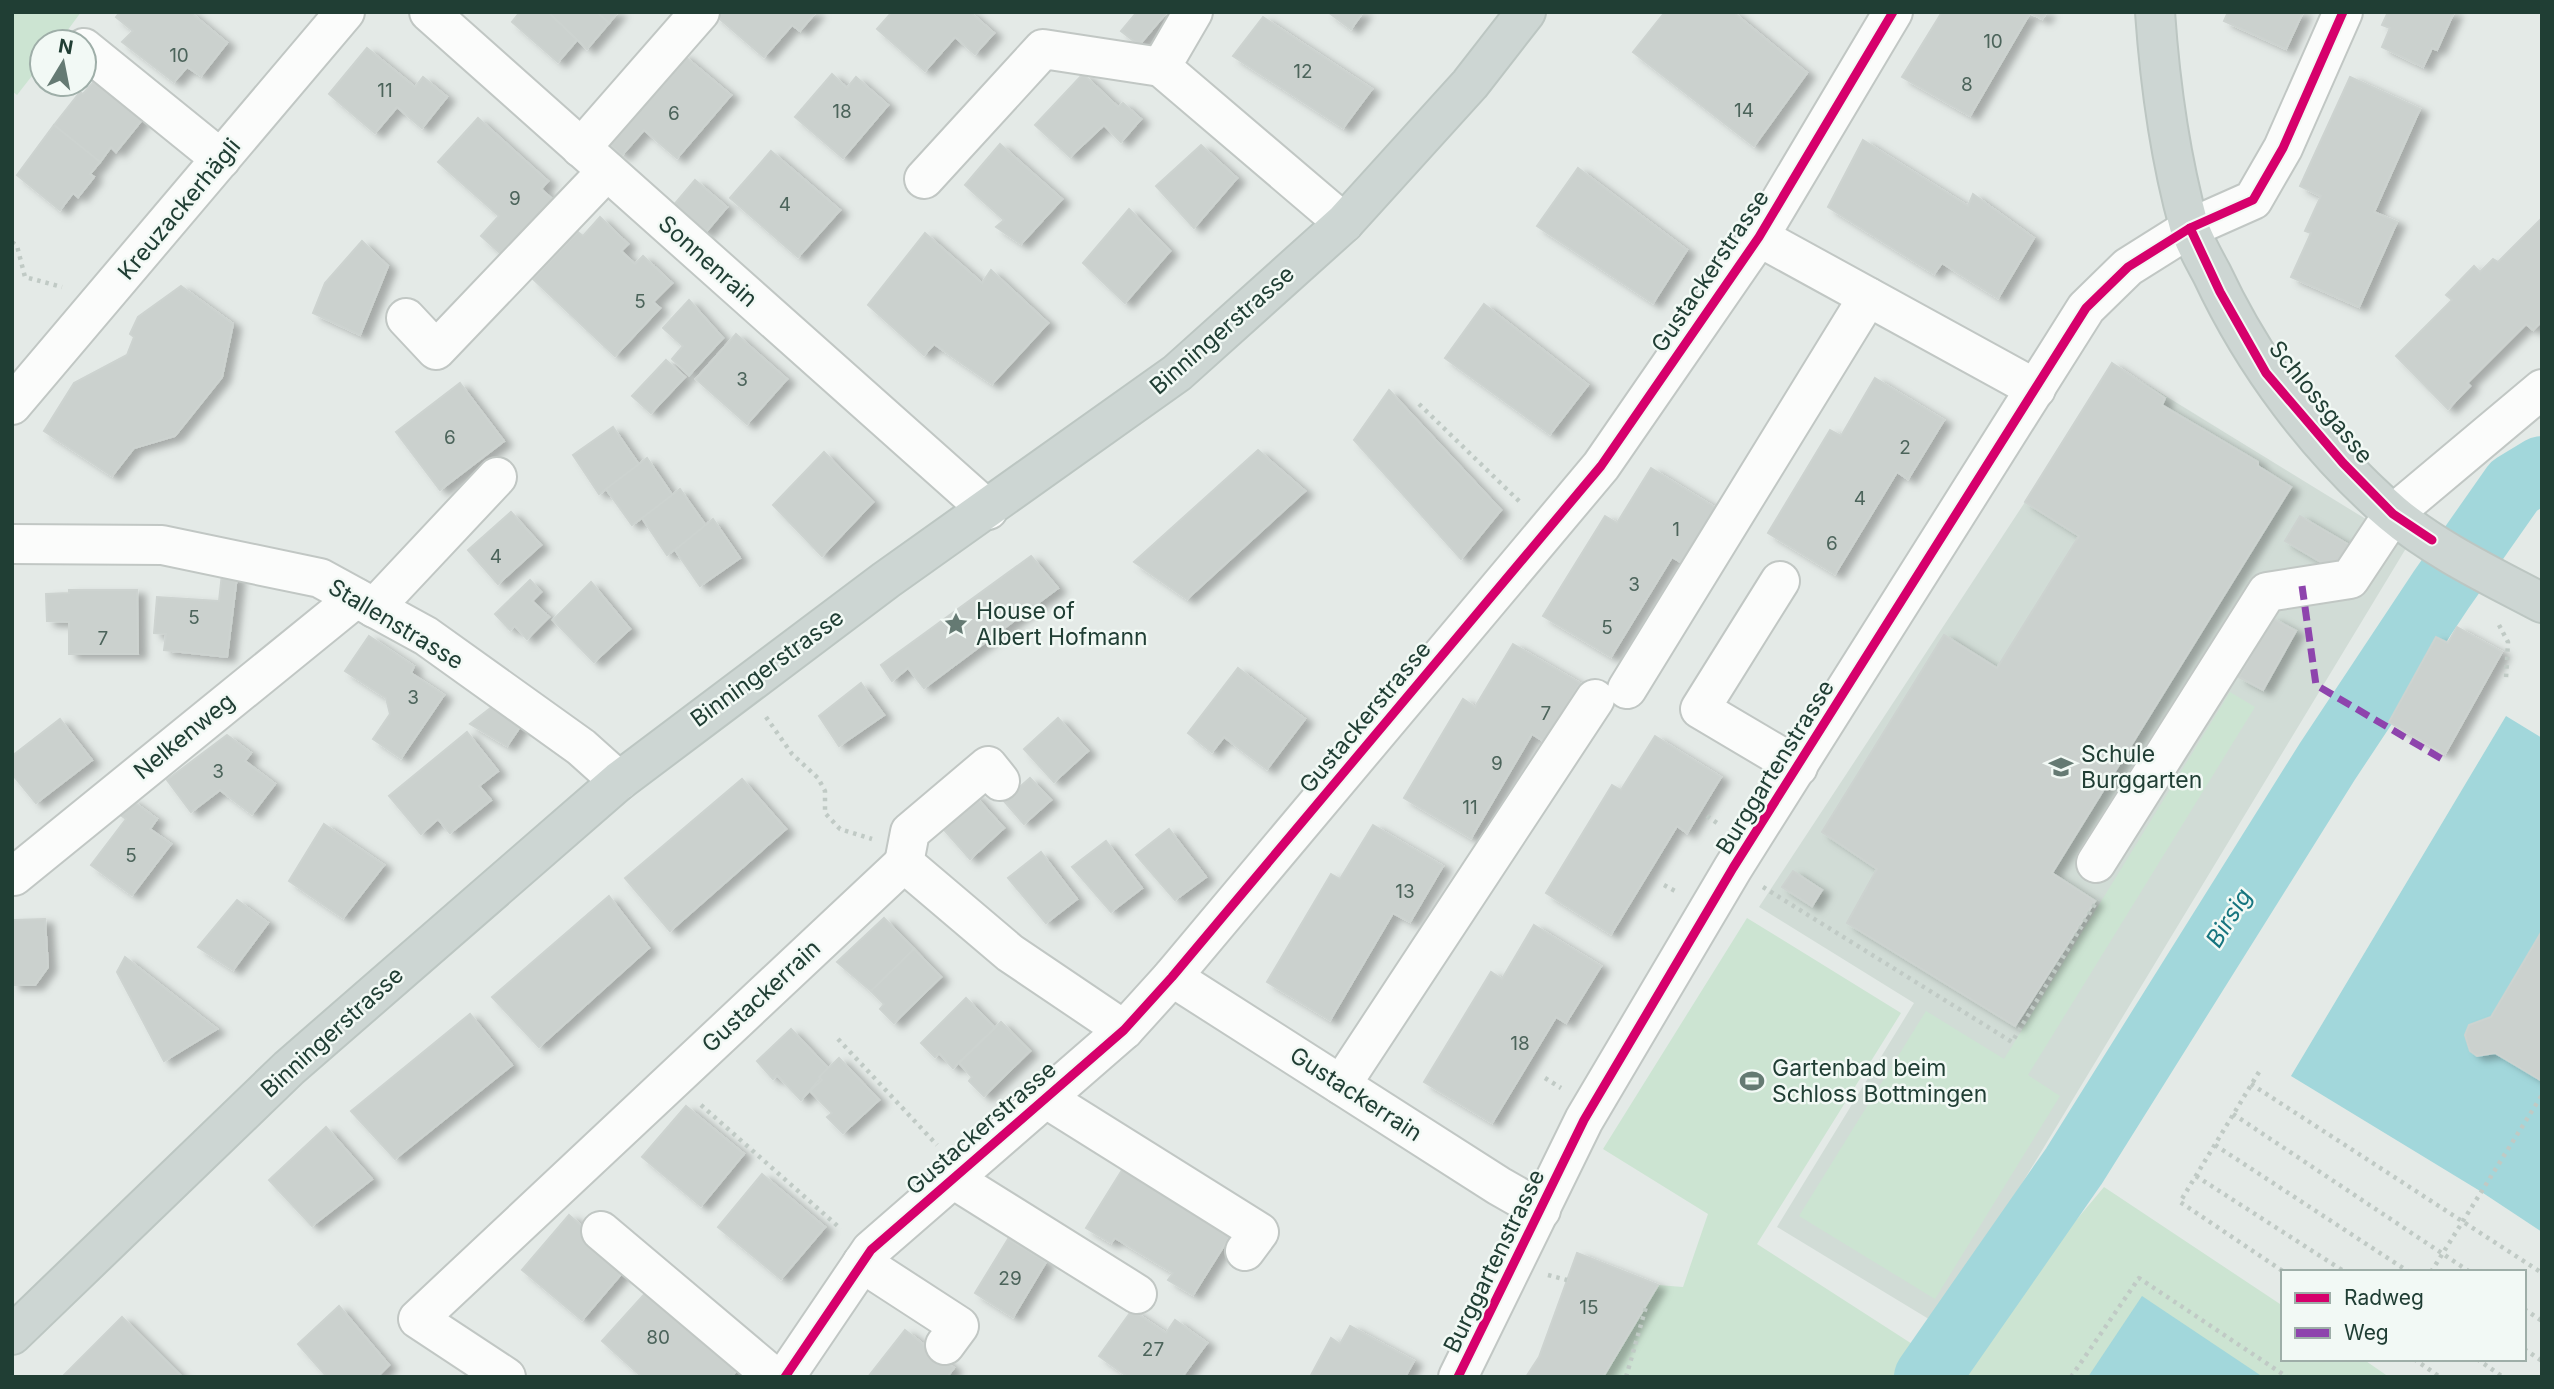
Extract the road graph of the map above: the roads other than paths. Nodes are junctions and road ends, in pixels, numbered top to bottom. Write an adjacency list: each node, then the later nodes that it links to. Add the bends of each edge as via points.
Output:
1 (345, 12): 11 (street, Kreuzackerhägli)
2 (429, 12): 12 (street, Sonnenrain)
3 (700, 12): 12 (street)
4 (1193, 12): 10 (street)
5 (1525, 12): 14 (main road, Binningerstrasse, via 1470,84)
6 (1893, 12): 16 (street, Gustackerstrasse)
7 (2155, 12): 15 (main road, Schlossgasse, via 2161,89)
8 (2343, 12): 15 (street, Burggartenstrasse, via 2283,148 2253,200)
9 (98, 59): 11 (street)
10 (1161, 67): 13 (street, via 1043,49); 14 (street)
11 (221, 159): 21 (street, Kreuzackerhägli)
12 (594, 160): 18 (street, via 436,350); 23 (street, Sonnenrain)
13 (924, 179)
14 (1344, 223): 23 (main road, Binningerstrasse, via 1177,373)
15 (2190, 228): 19 (street, Burggartenstrasse, via 2128,267 2086,308); 24 (main road, Schlossgasse, via 2266,373)
16 (1759, 237): 17 (street, Gustackerstrasse); 35 (street, Gustackerstrasse, via 1601,466)
17 (1868, 297): 19 (street, Gustackerstrasse); 37 (street, via 1611,694)
18 (406, 318)
19 (2036, 389): 29 (street, Burggartenstrasse)
20 (2542, 389): 24 (street)
21 (12, 405)
22 (496, 478): 27 (street, Nelkenweg)
23 (988, 510): 30 (main road, Binningerstrasse, via 886,580)
24 (2393, 513): 28 (main road, Schlossgasse, via 2487,574); 33 (street, via 2350,579 2267,592)
25 (12, 544): 27 (street, Stallenstrasse, via 162,545 320,578)
26 (1780, 581): 29 (street, via 1700,709)
27 (365, 603): 30 (street, Stallenstrasse, via 437,644 581,747); 34 (street, Nelkenweg)
28 (2542, 603)
29 (1798, 767): 40 (street, Burggartenstrasse, via 1584,1120)
30 (619, 780): 45 (main road, Binningerstrasse, via 289,1068)
31 (1000, 781): 32 (street, via 988,766 910,832)
32 (904, 863): 36 (street, via 1010,953); 47 (street, Gustackerrain, via 418,1319)
33 (2096, 863)
34 (14, 876)
35 (1172, 977): 36 (street, Gustackerstrasse); 37 (street, Gustackerrain)
36 (1124, 1030): 38 (street, Gustackerstrasse)
37 (1341, 1085): 40 (street, Gustackerrain)
38 (1045, 1098): 39 (street, Gustackerstrasse); 42 (street, via 1259,1232)
39 (957, 1175): 43 (street, Gustackerstrasse); 44 (street)
40 (1541, 1210): 50 (street, Burggartenstrasse)
41 (601, 1231): 48 (street)
42 (1245, 1251)
43 (866, 1258): 46 (street, via 959,1326); 49 (street, Gustackerstrasse)
44 (1137, 1294)
45 (12, 1335)
46 (945, 1345)
47 (506, 1377)
48 (774, 1377)
49 (785, 1377)
50 (1458, 1377)

